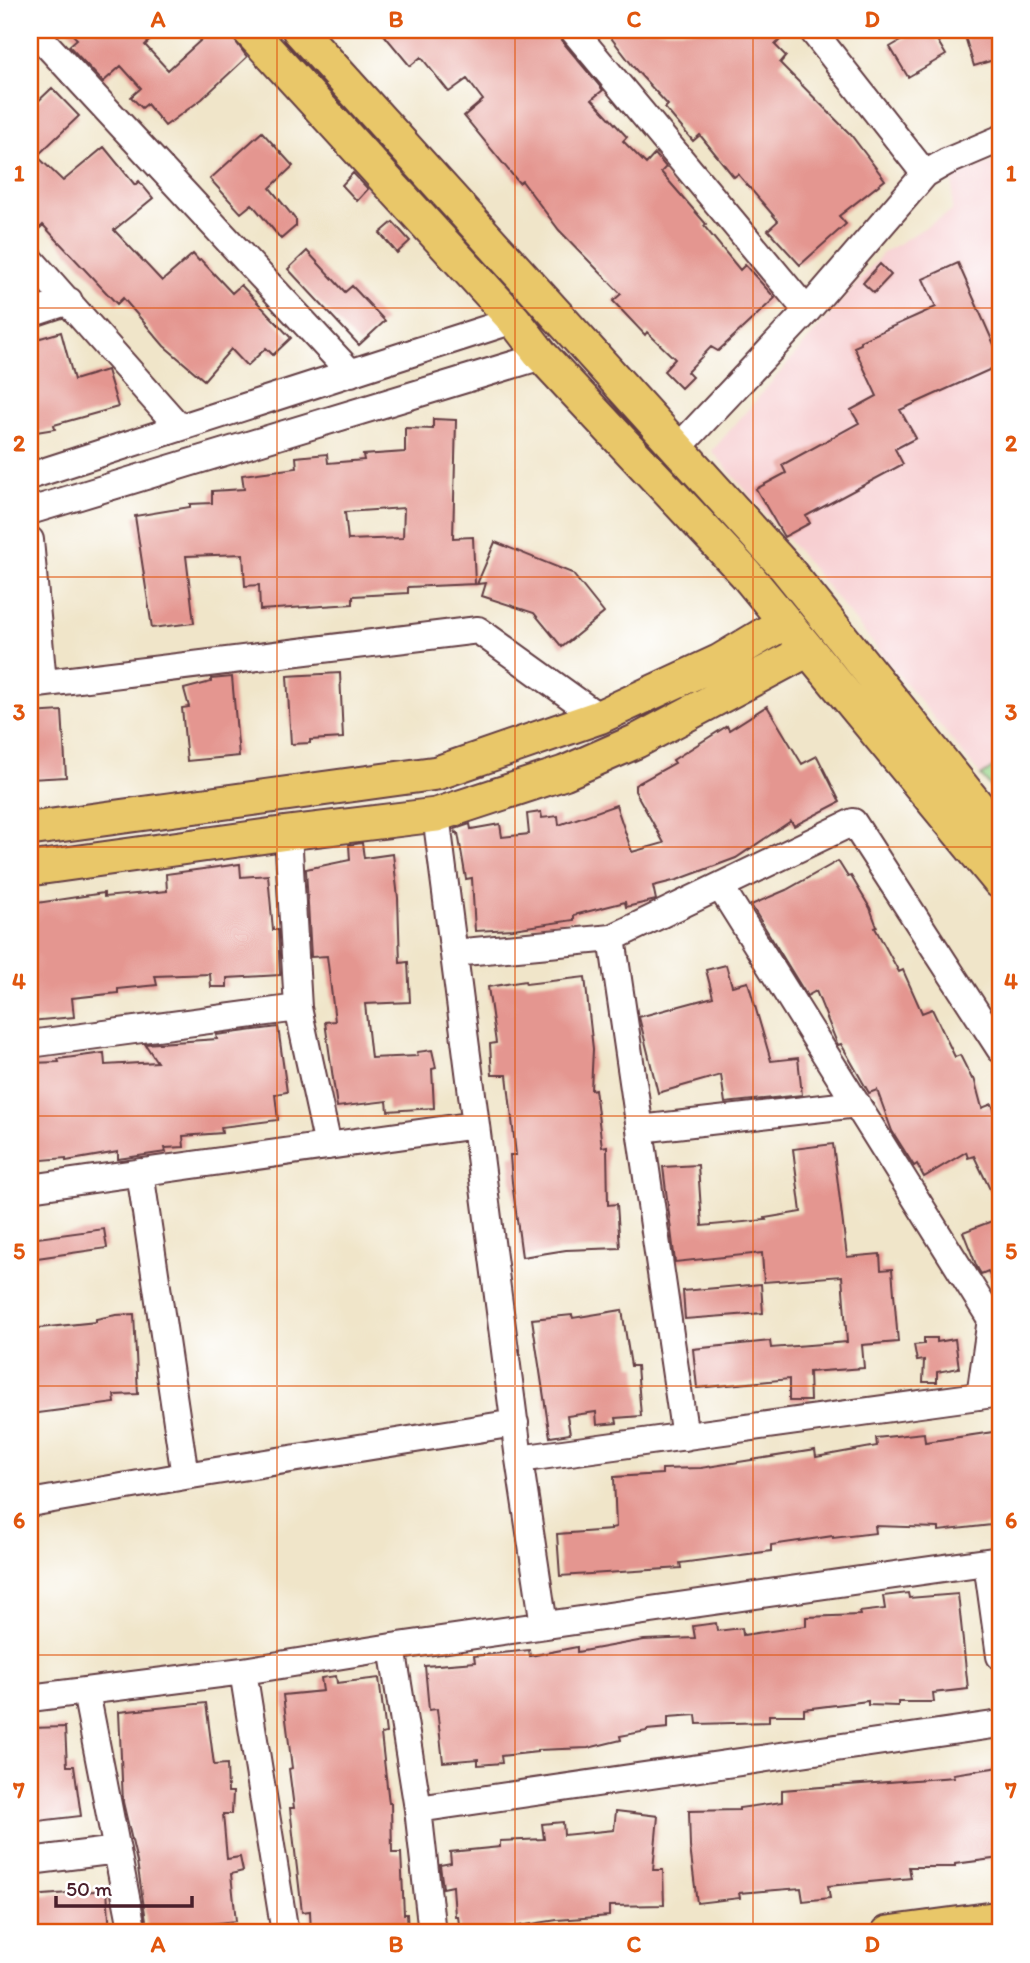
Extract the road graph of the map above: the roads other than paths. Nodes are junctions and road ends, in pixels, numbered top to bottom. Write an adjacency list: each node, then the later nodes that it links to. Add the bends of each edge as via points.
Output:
1 (33, 30): 14 (street)
2 (249, 30): 12 (main road)
3 (299, 30): 16 (main road)
4 (573, 30): 10 (street)
5 (812, 30): 7 (street)
6 (1000, 139): 7 (street)
7 (925, 174): 10 (street)
8 (30, 259): 9 (street)
9 (69, 301): 11 (street); 15 (street)
10 (807, 311): 16 (street)
11 (30, 314)
12 (514, 320): 13 (main road); 14 (street)
13 (541, 356): 18 (street); 20 (main road, via 745,573)
14 (351, 373): 15 (street)
15 (179, 427): 17 (street)
16 (678, 448): 27 (main road, via 785,567)
17 (30, 476)
18 (30, 511)
19 (30, 540): 22 (street)
20 (785, 622): 21 (main road); 23 (main road, via 720,661)
21 (808, 650): 24 (main road, via 637,741 564,774); 29 (main road)
22 (36, 684): 23 (street, via 478,630)
23 (599, 718): 25 (main road, via 437,773)
24 (436, 815): 26 (main road); 32 (street)
25 (30, 829)
26 (288, 833): 28 (main road); 33 (street)
27 (1000, 834)
28 (30, 869)
29 (1000, 883)
30 (720, 886): 31 (street); 35 (street, via 853,822); 36 (street)
31 (612, 938): 32 (street); 38 (street)
32 (454, 953): 37 (street)
33 (298, 1008): 34 (street); 39 (street)
34 (30, 1044)
35 (1000, 1049)
36 (857, 1104): 38 (street); 42 (street, via 991,1319)
37 (476, 1125): 39 (street); 43 (street)
38 (640, 1129): 44 (street)
39 (328, 1146): 40 (street)
40 (140, 1172): 41 (street); 46 (street)
41 (30, 1188)
42 (990, 1394): 44 (street)
43 (515, 1423): 45 (street); 46 (street)
44 (685, 1437): 45 (street)
45 (519, 1459): 49 (street)
46 (185, 1476): 47 (street)
47 (30, 1503)
48 (994, 1561): 49 (street); 51 (street)
49 (544, 1625): 50 (street)
50 (392, 1647): 52 (street); 56 (street)
51 (1000, 1656)
52 (243, 1671): 53 (street); 61 (street)
53 (86, 1692): 54 (street); 57 (street)
54 (30, 1698)
55 (1000, 1724): 56 (street)
56 (418, 1810): 62 (street)
57 (117, 1850): 58 (street); 60 (street)
58 (30, 1861)
59 (1000, 1918): 63 (main road)
60 (133, 1933)
61 (285, 1933)
62 (432, 1933)
63 (888, 1933)

